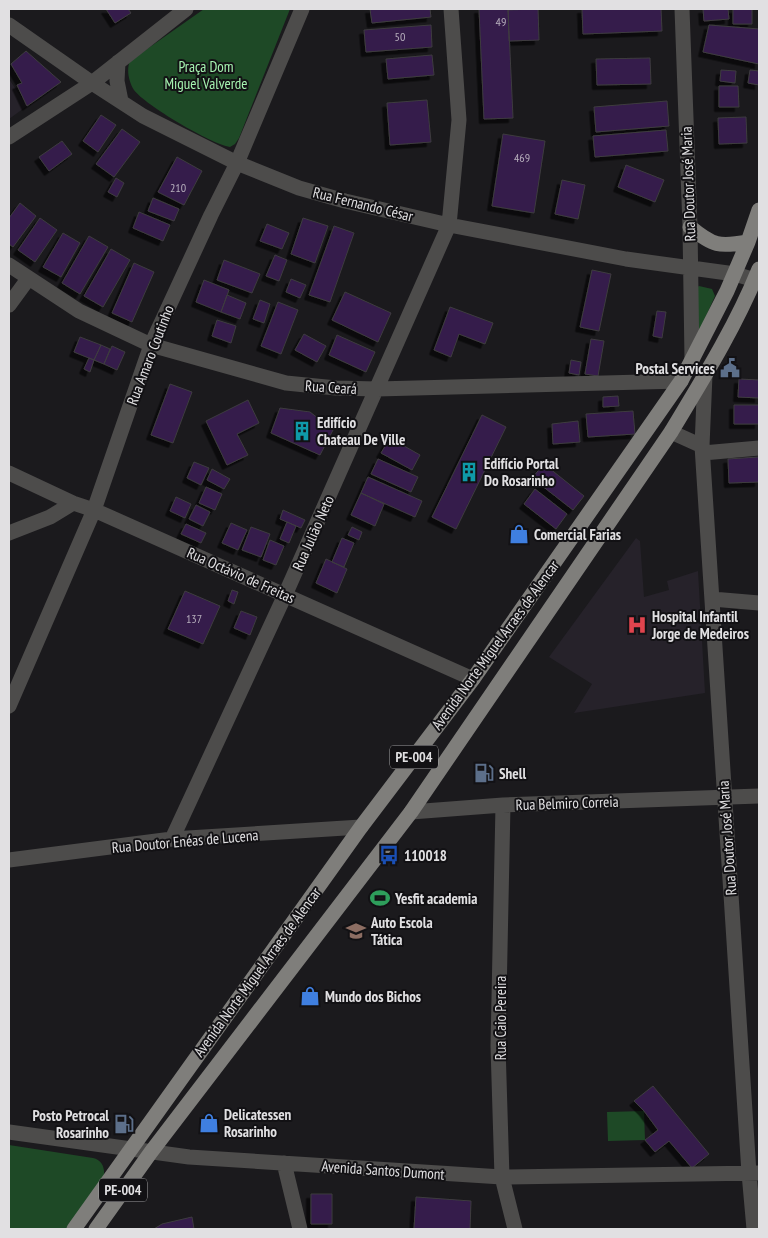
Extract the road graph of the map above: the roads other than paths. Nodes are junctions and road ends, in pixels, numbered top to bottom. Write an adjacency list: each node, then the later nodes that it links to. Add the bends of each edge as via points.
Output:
1 (186, 9): 6 (street)
2 (302, 9): 10 (street, Rua Amaro Coutinho)
3 (451, 9): 12 (street, Rua Julião Neto, via 459,120)
4 (682, 9): 13 (street, Rua Doutor José Maria)
5 (9, 25): 7 (street, Rua Fernando César)
6 (118, 62): 7 (street); 8 (street)
7 (92, 83): 8 (street, Rua Fernando César); 9 (street)
8 (121, 101): 10 (street, Rua Fernando César)
9 (9, 137)
10 (237, 163): 12 (street, Rua Fernando César, via 299,188); 21 (street, Rua Amaro Coutinho)
11 (759, 210): 14 (main road, Avenida Norte Miguel Arraes de Alencar / PE-004)
12 (449, 225): 16 (street, Rua Fernando César, via 626,259); 25 (street, Rua Julião Neto)
13 (690, 227): 14 (main road, via 716,244); 16 (street, Rua Doutor José Maria)
14 (748, 242): 17 (main road, Avenida Norte Miguel Arraes de Alencar / PE-004)
15 (9, 265): 19 (street, Rua Ceará)
16 (691, 267): 17 (street, Rua Fernando César); 22 (street, Rua Doutor José Maria)
17 (735, 274): 18 (street, Rua Fernando César); 22 (main road, Avenida Norte Miguel Arraes de Alencar / PE-004)
18 (757, 275): 23 (main road, Avenida Norte Miguel Arraes de Alencar / PE-004)
19 (28, 279): 20 (street); 21 (street, Rua Ceará, via 79,311)
20 (9, 305)
21 (151, 345): 25 (street, Rua Ceará, via 286,383); 31 (street, Rua Amaro Coutinho)
22 (692, 360): 24 (main road, Avenida Norte Miguel Arraes de Alencar / PE-004)
23 (705, 375): 26 (main road, Avenida Norte Miguel Arraes de Alencar / PE-004); 28 (street, Rua Doutor José Maria)
24 (681, 381): 25 (street, Rua Ceará); 36 (main road, Avenida Norte Miguel Arraes de Alencar / PE-004)
25 (377, 389): 33 (street, Rua Julião Neto)
26 (671, 432): 28 (street); 41 (main road, Avenida Norte Miguel Arraes de Alencar / PE-004)
27 (759, 448): 28 (street)
28 (703, 450): 34 (street, Rua Doutor José Maria)
29 (9, 474): 30 (street, Rua Octávio de Freitas)
30 (73, 502): 31 (street, Rua Octávio de Freitas); 32 (street, via 50,517)
31 (94, 510): 33 (street, Rua Octávio de Freitas); 37 (street, Rua Amaro Coutinho)
32 (9, 533)
33 (286, 595): 36 (street, Rua Octávio de Freitas); 43 (street, Rua Julião Neto)
34 (712, 599): 35 (street); 38 (street, Rua Doutor José Maria)
35 (759, 603)
36 (473, 679): 42 (main road, Avenida Norte Miguel Arraes de Alencar / PE-004)
37 (9, 706)
38 (724, 796): 39 (street, Rua Belmiro Correia); 40 (street, Rua Belmiro Correia); 49 (street, Rua Doutor José Maria)
39 (759, 796)
40 (503, 805): 41 (street, Rua Belmiro Correia); 50 (street, Rua Caio Pereira, via 498,1046)
41 (410, 812): 47 (main road, Avenida Norte Miguel Arraes de Alencar / PE-004)
42 (361, 827): 43 (street, Rua Doutor Enéas de Lucena); 46 (main road, Avenida Norte Miguel Arraes de Alencar / PE-004)
43 (172, 839): 44 (street, Rua Doutor Enéas de Lucena)
44 (9, 860)
45 (9, 1132): 46 (street, Avenida Santos Dumont)
46 (130, 1149): 47 (street, Avenida Santos Dumont); 51 (main road, Avenida Norte Miguel Arraes de Alencar / PE-004)
47 (151, 1152): 48 (street, Avenida Santos Dumont); 52 (main road, Avenida Norte Miguel Arraes de Alencar / PE-004)
48 (284, 1164): 50 (street, Avenida Santos Dumont); 53 (street)
49 (754, 1173): 50 (street, Avenida Santos Dumont); 55 (street, Rua Doutor José Maria)
50 (502, 1177): 54 (street, Rua Caio Pereira)
51 (74, 1229)
52 (96, 1229)
53 (300, 1229)
54 (515, 1229)
55 (754, 1229)

